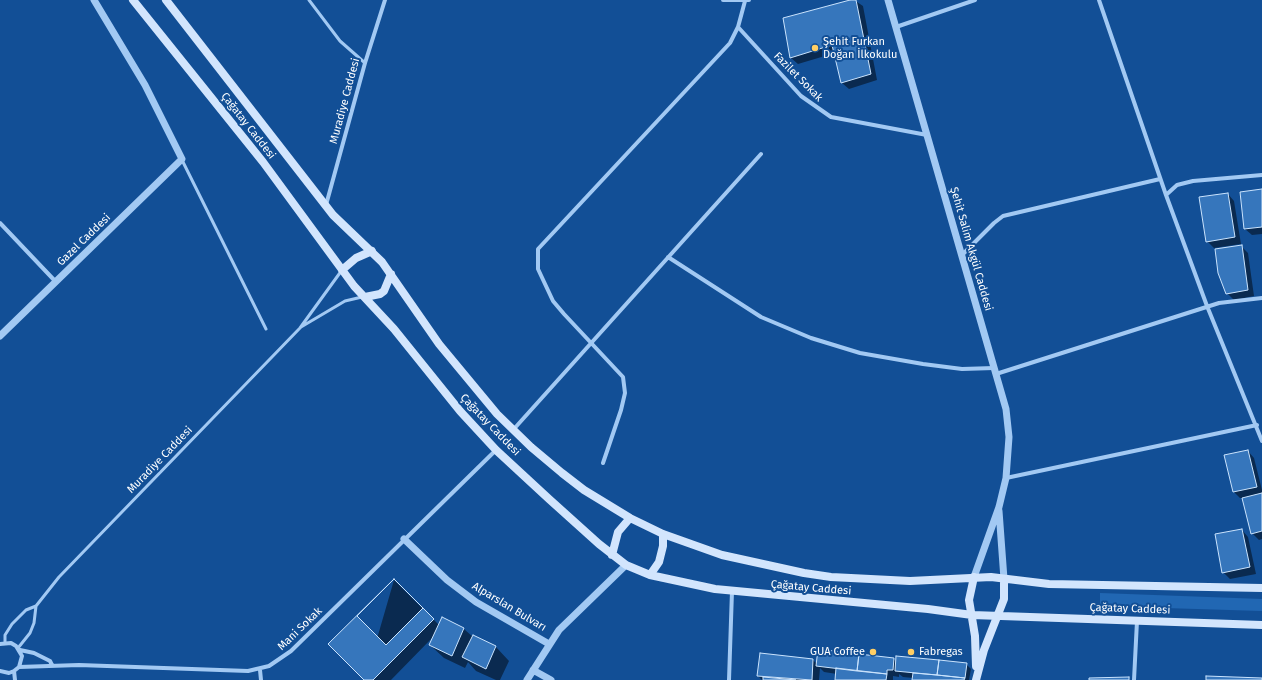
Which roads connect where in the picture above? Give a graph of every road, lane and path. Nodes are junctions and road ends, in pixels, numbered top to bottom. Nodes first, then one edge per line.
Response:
1 (94, 0) edge
2 (133, 0) edge
3 (166, 0) edge
4 (309, 0) edge
5 (384, 0) edge
6 (723, 0) edge
7 (888, 0) edge
8 (975, 0) edge
9 (1099, 0) edge
10 (747, 1) edge
11 (738, 27) junction
12 (896, 27) junction
13 (364, 63) junction
14 (927, 135) junction
15 (761, 154) dead end
16 (182, 158) junction
17 (1262, 175) edge
18 (1160, 179) junction
19 (1166, 196) junction
20 (326, 207) junction
21 (0, 223) edge
22 (372, 251) junction
23 (962, 255) junction
24 (668, 257) junction
25 (342, 270) junction
26 (391, 274) junction
27 (56, 282) junction
28 (365, 297) junction
29 (1262, 298) edge
30 (1207, 306) junction
31 (300, 328) junction
32 (266, 329) dead end
33 (0, 336) edge
34 (591, 342) junction
35 (995, 371) junction
36 (1257, 425) junction
37 (512, 430) junction
38 (1262, 441) edge
39 (496, 450) junction
40 (603, 463) dead end
41 (1006, 478) junction
42 (999, 507) junction
43 (630, 518) junction
44 (663, 534) junction
45 (404, 539) junction
46 (612, 555) junction
47 (626, 565) junction
48 (650, 575) junction
49 (974, 577) junction
50 (1004, 579) junction
51 (1262, 588) edge
52 (732, 591) junction
53 (36, 606) junction
54 (972, 615) junction
55 (997, 616) junction
56 (1137, 621) junction
57 (1262, 625) edge
58 (5, 643) junction
59 (0, 644) edge
60 (549, 644) junction
61 (19, 649) junction
62 (52, 665) junction
63 (19, 667) junction
64 (260, 670) junction
65 (533, 670) junction
66 (0, 671) edge
67 (14, 671) junction
68 (977, 678) edge
69 (15, 680) edge
70 (261, 680) edge
71 (526, 680) edge
72 (551, 680) edge
73 (729, 680) edge
74 (1134, 680) edge

1 - 16 street
2 - 25 main road, Çağatay Caddesi
3 - 20 main road, Çağatay Caddesi
4 - 13 lane
5 - 13 street, Muradiye Caddesi
6 - 10 street
7 - 12 street, Şehit Salim Akgül Caddesi
8 - 12 street
9 - 18 street
10 - 11 street
11 - 14 street, Fazilet Sokak
11 - 34 street
12 - 14 street, Şehit Salim Akgül Caddesi
13 - 20 street, Muradiye Caddesi
14 - 23 street, Şehit Salim Akgül Caddesi
15 - 24 street
16 - 27 street, Gazel Caddesi
16 - 32 lane
17 - 19 street
18 - 19 street
18 - 23 street
19 - 30 street
20 - 22 main road, Çağatay Caddesi
21 - 27 street
22 - 25 main road
22 - 26 main road, Çağatay Caddesi
23 - 35 street, Şehit Salim Akgül Caddesi
24 - 34 street
24 - 35 street
25 - 28 main road, Çağatay Caddesi
25 - 31 lane, Muradiye Caddesi
26 - 28 main road
26 - 37 main road, Çağatay Caddesi
27 - 33 street, Gazel Caddesi
28 - 31 lane, Muradiye Caddesi
28 - 39 main road, Çağatay Caddesi
29 - 30 street
30 - 35 street
30 - 36 street
31 - 53 lane, Muradiye Caddesi
34 - 37 street
34 - 40 street
35 - 41 street, Şehit Salim Akgül Caddesi
36 - 38 street
36 - 41 street
37 - 43 main road, Çağatay Caddesi
39 - 45 street, Mani Sokak
39 - 46 main road, Çağatay Caddesi
41 - 42 street, Şehit Salim Akgül Caddesi
42 - 49 street, Şehit Salim Akgül Caddesi
42 - 50 street, Şehit Salim Akgül Caddesi
43 - 44 main road, Çağatay Caddesi
43 - 46 main road
44 - 48 main road
44 - 49 main road, Çağatay Caddesi
45 - 60 street, Alparslan Bulvarı
45 - 64 street, Mani Sokak
46 - 47 main road, Çağatay Caddesi
47 - 48 main road, Çağatay Caddesi
47 - 60 street
48 - 52 main road, Çağatay Caddesi
49 - 50 main road, Çağatay Caddesi
49 - 54 main road
50 - 51 main road, Çağatay Caddesi
50 - 55 main road
52 - 54 main road, Çağatay Caddesi
52 - 73 street
53 - 58 lane, Muradiye Caddesi
53 - 61 lane, Muradiye Caddesi
54 - 55 main road, Çağatay Caddesi
54 - 68 main road
55 - 56 main road, Çağatay Caddesi
55 - 68 main road
56 - 57 main road, Çağatay Caddesi
56 - 74 street
58 - 59 street
58 - 61 street
60 - 65 street
61 - 62 street
61 - 63 street
62 - 63 street, Mani Sokak
62 - 64 street, Mani Sokak
63 - 67 street
64 - 70 street
65 - 71 street
65 - 72 street
66 - 67 street
67 - 69 street

